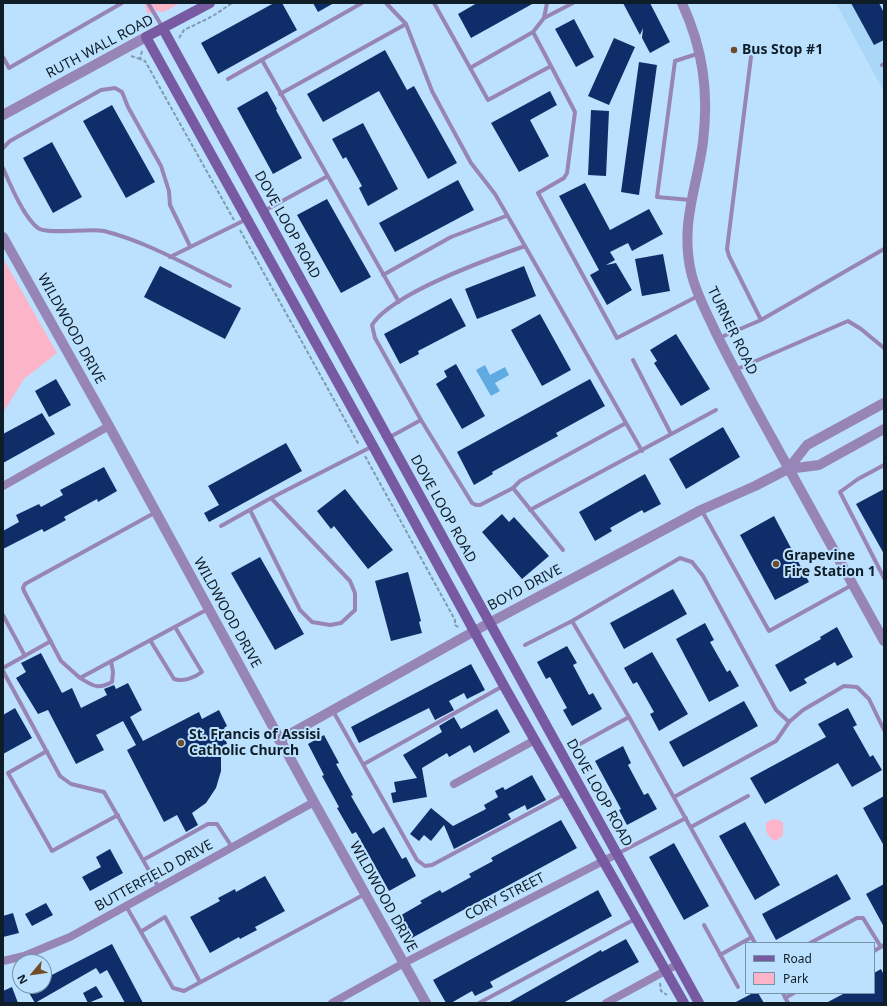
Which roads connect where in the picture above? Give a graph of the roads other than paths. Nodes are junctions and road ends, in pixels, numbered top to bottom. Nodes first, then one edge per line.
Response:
1 (122, 3) edge
2 (148, 3) edge
3 (210, 3) edge
4 (362, 3) edge
5 (386, 3) edge
6 (434, 3) edge
7 (547, 3) edge
8 (572, 3) edge
9 (682, 3) edge
10 (544, 18) junction
11 (406, 24) junction
12 (163, 29) junction
13 (533, 32) junction
14 (146, 37) junction
15 (700, 53) junction
16 (751, 56) dead end
17 (3, 57) edge
18 (262, 60) junction
19 (551, 66) junction
20 (470, 68) junction
21 (228, 79) dead end
22 (280, 94) junction
23 (3, 115) edge
24 (3, 148) edge
25 (3, 168) edge
26 (326, 177) junction
27 (691, 200) junction
28 (264, 211) junction
29 (506, 216) junction
30 (248, 219) junction
31 (3, 237) edge
32 (190, 246) junction
33 (525, 246) junction
34 (884, 249) edge
35 (170, 257) junction
36 (383, 275) junction
37 (230, 286) dead end
38 (698, 296) junction
39 (399, 302) junction
40 (761, 320) junction
41 (719, 338) junction
42 (884, 348) edge
43 (633, 360) dead end
44 (734, 370) junction
45 (884, 402) edge
46 (716, 410) dead end
47 (421, 420) junction
48 (626, 423) junction
49 (109, 426) junction
50 (884, 429) edge
51 (672, 434) junction
52 (387, 438) junction
53 (373, 446) junction
54 (642, 450) junction
55 (884, 465) edge
56 (788, 469) junction
57 (3, 486) edge
58 (513, 488) junction
59 (271, 498) junction
60 (250, 510) junction
61 (530, 510) junction
62 (701, 510) junction
63 (156, 512) junction
64 (221, 526) dead end
65 (563, 550) dead end
66 (884, 578) edge
67 (853, 585) junction
68 (208, 609) junction
69 (3, 615) edge
70 (572, 620) junction
71 (489, 623) junction
72 (175, 627) junction
73 (475, 631) junction
74 (150, 640) junction
75 (51, 641) junction
76 (884, 641) edge
77 (525, 645) dead end
78 (25, 656) junction
79 (111, 661) junction
80 (3, 668) edge
81 (3, 671) edge
82 (80, 678) junction
83 (504, 686) junction
84 (333, 710) junction
85 (630, 716) junction
86 (788, 722) junction
87 (884, 730) edge
88 (279, 740) junction
89 (535, 740) junction
90 (580, 744) dead end
91 (47, 751) junction
92 (364, 764) junction
93 (454, 784) dead end
94 (565, 794) junction
95 (748, 796) dead end
96 (674, 797) junction
97 (314, 802) junction
98 (118, 815) junction
99 (686, 818) junction
100 (691, 827) junction
101 (232, 847) junction
102 (617, 854) junction
103 (143, 860) junction
104 (603, 862) junction
105 (159, 888) junction
106 (365, 894) junction
107 (126, 906) junction
108 (635, 918) junction
109 (704, 925) dead end
110 (142, 931) junction
111 (752, 937) junction
112 (754, 942) edge
113 (812, 942) edge
114 (882, 946) edge
115 (720, 955) junction
116 (3, 961) edge
117 (404, 963) junction
118 (678, 964) junction
119 (666, 971) junction
120 (200, 982) junction
121 (738, 986) dead end
122 (783, 994) edge
123 (792, 994) edge
124 (785, 998) junction
125 (332, 1003) edge
126 (426, 1003) edge
127 (479, 1003) edge
128 (606, 1003) edge
129 (684, 1003) edge
130 (699, 1003) edge
131 (788, 1003) edge

1 - 17 lane
2 - 12 lane
3 - 12 main road, RUTH WALL ROAD
4 - 18 lane
5 - 11 lane
6 - 20 lane
7 - 10 lane
8 - 10 lane
9 - 15 street, TURNER ROAD
10 - 13 lane
11 - 22 lane
11 - 29 lane
12 - 14 main road, RUTH WALL ROAD
12 - 28 main road, DOVE LOOP ROAD
13 - 19 lane
13 - 20 lane
14 - 23 street, RUTH WALL ROAD
14 - 30 main road
15 - 27 street, TURNER ROAD
15 - 27 lane
16 - 40 lane
18 - 21 lane
18 - 22 lane
19 - 20 lane
19 - 38 lane
22 - 26 lane
24 - 32 lane
25 - 35 lane
26 - 28 lane
26 - 36 lane
27 - 38 street, TURNER ROAD
28 - 30 main road
28 - 52 main road, DOVE LOOP ROAD
29 - 33 lane
29 - 36 lane
30 - 32 lane
30 - 53 main road
31 - 49 street, WILDWOOD DRIVE
32 - 35 lane
33 - 39 lane
33 - 48 lane
34 - 40 lane
35 - 37 lane
36 - 39 lane
38 - 41 street, TURNER ROAD
39 - 47 lane
40 - 41 lane
41 - 44 street, TURNER ROAD
42 - 44 lane
43 - 51 lane
44 - 56 street, TURNER ROAD
45 - 56 street, BOYD DRIVE
46 - 51 lane
47 - 52 lane
47 - 58 lane
48 - 54 lane
48 - 58 lane
49 - 57 street
49 - 63 street, WILDWOOD DRIVE
50 - 56 street, BOYD DRIVE
51 - 54 lane
52 - 53 main road
52 - 71 main road, DOVE LOOP ROAD
53 - 59 lane
53 - 73 main road
54 - 61 lane
55 - 66 lane
56 - 62 street, BOYD DRIVE
56 - 67 street, TURNER ROAD
58 - 61 lane
59 - 60 lane
59 - 60 lane
60 - 64 lane
61 - 65 lane
62 - 67 lane
62 - 71 street, BOYD DRIVE
63 - 68 street, WILDWOOD DRIVE
63 - 75 lane
67 - 76 street, TURNER ROAD
68 - 72 lane
68 - 88 street, WILDWOOD DRIVE
69 - 78 lane
70 - 77 lane
70 - 85 lane
70 - 86 lane
71 - 73 street, BOYD DRIVE
71 - 102 main road, DOVE LOOP ROAD
72 - 74 lane
72 - 74 lane
73 - 83 main road
73 - 84 street, BOYD DRIVE
74 - 79 lane
75 - 78 lane
75 - 82 lane
78 - 80 lane
79 - 82 lane
79 - 82 lane
81 - 91 lane
83 - 89 main road
83 - 92 lane
84 - 88 street, BOYD DRIVE
84 - 92 lane
85 - 90 lane
85 - 96 lane
86 - 87 lane
86 - 96 lane
88 - 97 street, WILDWOOD DRIVE
89 - 93 street
89 - 94 main road
91 - 98 lane
91 - 98 lane
92 - 94 lane
94 - 104 main road
95 - 100 lane
96 - 99 lane
97 - 101 street, BUTTERFIELD DRIVE
97 - 106 street, WILDWOOD DRIVE
98 - 103 lane
99 - 100 lane
99 - 102 lane
100 - 111 lane
101 - 103 lane
101 - 105 street, BUTTERFIELD DRIVE
102 - 104 street, CORY STREET
102 - 118 main road, DOVE LOOP ROAD
103 - 105 lane
104 - 108 main road
104 - 117 street, CORY STREET
105 - 107 street, BUTTERFIELD DRIVE
106 - 117 street, WILDWOOD DRIVE
106 - 120 lane
107 - 110 lane
107 - 116 street, BUTTERFIELD DRIVE
108 - 119 main road
108 - 127 lane
109 - 115 lane
110 - 120 lane
110 - 120 lane
111 - 112 lane
111 - 115 lane
113 - 114 lane
115 - 121 lane
117 - 125 street, CORY STREET
117 - 126 street, WILDWOOD DRIVE
118 - 119 street
118 - 130 main road, DOVE LOOP ROAD
119 - 128 street
119 - 129 main road
122 - 124 lane
123 - 124 lane
124 - 131 lane

